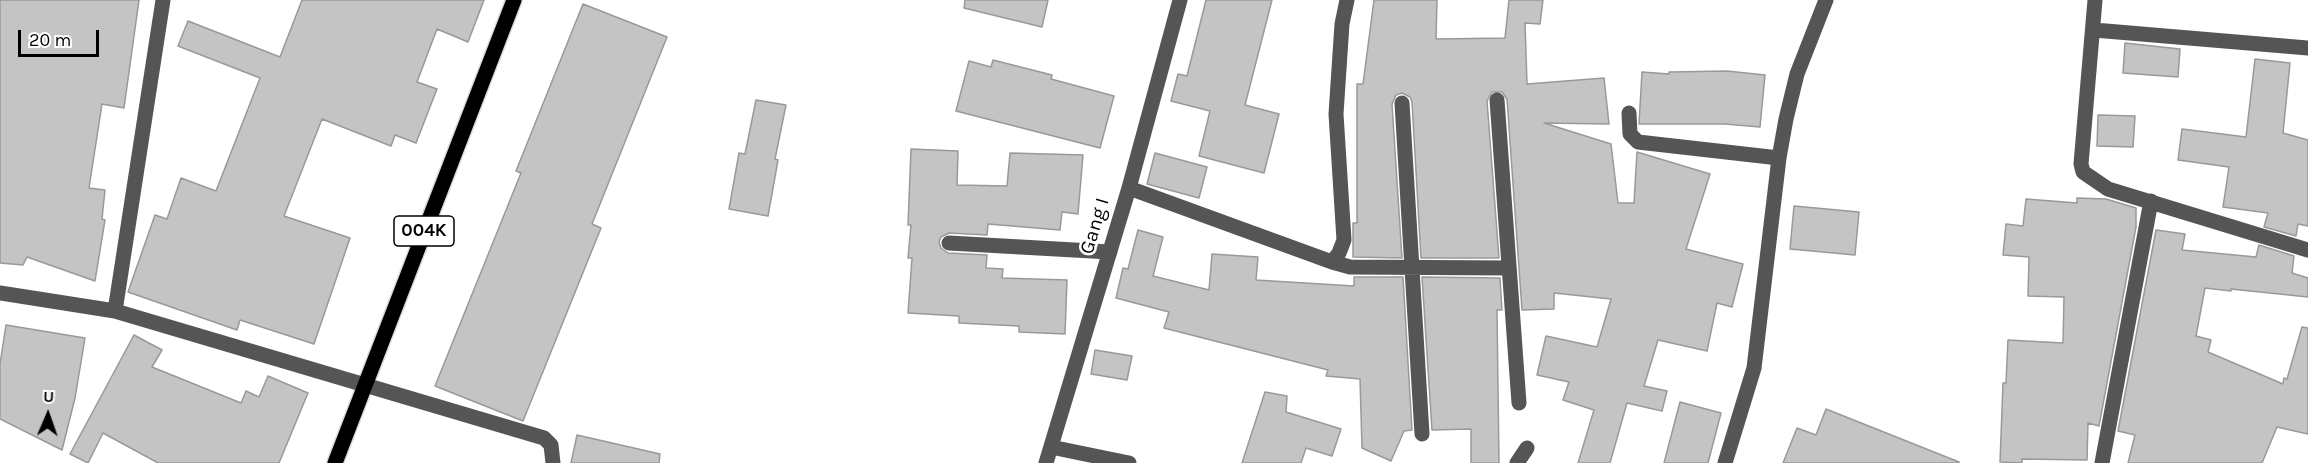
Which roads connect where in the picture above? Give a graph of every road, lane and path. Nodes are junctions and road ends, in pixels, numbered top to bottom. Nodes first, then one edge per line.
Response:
1 (163, 0) edge
2 (514, 0) edge
3 (1180, 0) edge
4 (1347, 0) edge
5 (1826, 0) edge
6 (2095, 0) edge
7 (2094, 30) junction
8 (2308, 48) edge
9 (1497, 100) dead end
10 (1402, 103) dead end
11 (1629, 113) dead end
12 (1779, 158) junction
13 (1129, 188) junction
14 (2151, 201) junction
15 (949, 243) dead end
16 (2308, 250) edge
17 (1110, 252) junction
18 (1332, 262) junction
19 (1410, 267) junction
20 (1509, 268) junction
21 (0, 293) edge
22 (115, 311) junction
23 (366, 386) junction
24 (1519, 403) dead end
25 (1422, 434) dead end
26 (1051, 447) junction
27 (1527, 448) dead end
28 (335, 463) edge
29 (553, 463) edge
30 (1046, 463) edge
31 (1129, 463) edge
32 (1517, 463) edge
33 (1725, 463) edge
34 (2102, 463) edge

1 - 22 street
2 - 23 main road, 004K
3 - 13 street, Gang I
4 - 18 street
5 - 12 street
6 - 7 street
7 - 8 street
7 - 14 street
9 - 20 street
10 - 19 street
11 - 12 street
12 - 33 street
13 - 17 street, Gang I
13 - 18 street
14 - 16 street
14 - 34 street
15 - 17 street
17 - 26 street, Gang I
18 - 19 street
19 - 20 street
19 - 25 street
20 - 24 street
21 - 22 street
22 - 23 street
23 - 28 main road, 004K
23 - 29 street
26 - 30 street, Gang I
26 - 31 street
27 - 32 street

